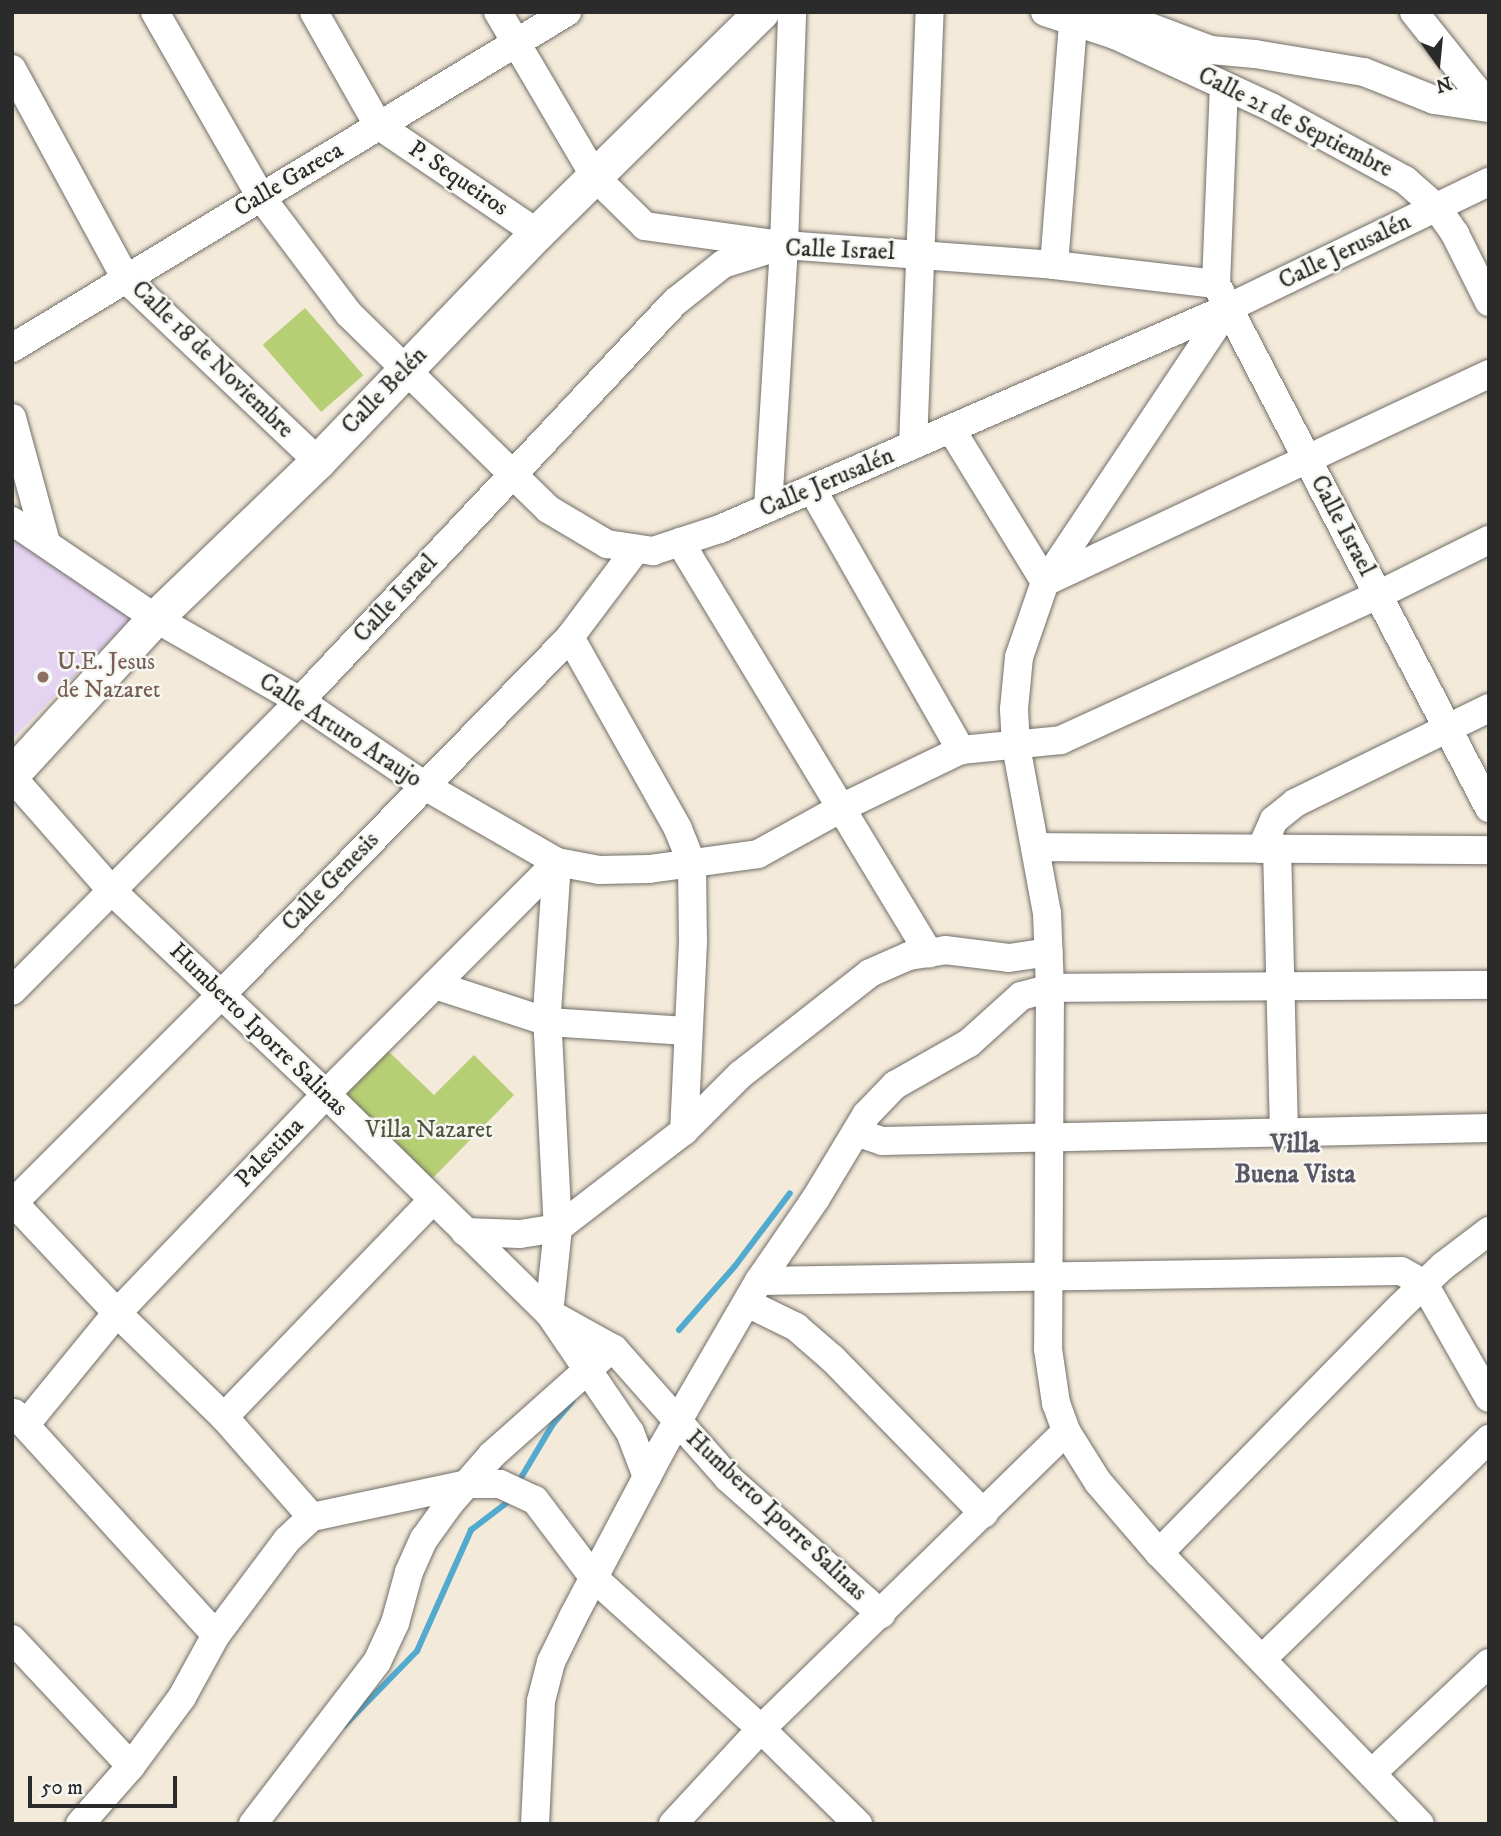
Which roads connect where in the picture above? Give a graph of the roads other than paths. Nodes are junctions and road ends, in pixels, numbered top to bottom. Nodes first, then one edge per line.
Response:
1 (155, 12) edge
2 (314, 12) edge
3 (498, 12) edge
4 (567, 12) edge
5 (761, 12) edge
6 (792, 12) edge
7 (930, 12) edge
8 (1045, 12) edge
9 (1110, 12) edge
10 (1414, 13) edge
11 (1073, 23) junction
12 (515, 43) junction
13 (12, 69) edge
14 (1224, 86) junction
15 (1489, 107) edge
16 (378, 125) junction
17 (595, 177) junction
18 (1489, 182) edge
19 (261, 197) junction
20 (1437, 208) junction
21 (537, 233) junction
22 (784, 245) junction
23 (920, 254) junction
24 (1054, 265) junction
25 (126, 279) junction
26 (1222, 296) junction
27 (1489, 302) edge
28 (12, 348) edge
29 (406, 369) junction
30 (1489, 374) edge
31 (12, 418) edge
32 (951, 429) junction
33 (913, 445) junction
34 (1307, 459) junction
35 (318, 461) junction
36 (513, 475) junction
37 (812, 489) junction
38 (768, 508) junction
39 (12, 521) edge
40 (1489, 540) edge
41 (46, 542) junction
42 (680, 542) junction
43 (636, 548) junction
44 (1045, 582) junction
45 (1378, 595) junction
46 (155, 618) junction
47 (570, 637) junction
48 (300, 701) junction
49 (1489, 708) edge
50 (1448, 730) junction
51 (1016, 746) junction
52 (961, 750) junction
53 (12, 775) edge
54 (425, 786) junction
55 (843, 807) junction
56 (1489, 808) edge
57 (1035, 847) junction
58 (1269, 848) junction
59 (1489, 850) edge
60 (557, 862) junction
61 (692, 864) junction
62 (112, 891) junction
63 (1049, 951) junction
64 (929, 953) junction
65 (435, 985) junction
66 (1489, 985) edge
67 (1050, 988) junction
68 (1280, 989) junction
69 (12, 991) edge
70 (222, 994) junction
71 (548, 1022) junction
72 (687, 1031) junction
73 (327, 1094) junction
74 (1489, 1128) edge
75 (1284, 1130) junction
76 (684, 1131) junction
77 (856, 1132) junction
78 (1049, 1136) junction
79 (433, 1200) junction
80 (13, 1202) edge
81 (558, 1228) junction
82 (466, 1231) junction
83 (1489, 1231) edge
84 (1049, 1277) junction
85 (1424, 1284) junction
86 (753, 1292) junction
87 (117, 1312) junction
88 (549, 1312) junction
89 (614, 1349) junction
90 (588, 1368) junction
91 (1489, 1398) edge
92 (224, 1417) junction
93 (19, 1418) edge
94 (678, 1424) junction
95 (1066, 1431) junction
96 (1489, 1439) edge
97 (647, 1477) junction
98 (467, 1484) junction
99 (984, 1514) junction
100 (312, 1517) junction
101 (1159, 1553) junction
102 (594, 1578) junction
103 (881, 1614) junction
104 (216, 1635) junction
105 (12, 1639) edge
106 (1263, 1658) junction
107 (1489, 1663) edge
108 (761, 1729) junction
109 (131, 1766) junction
110 (1373, 1772) junction
111 (80, 1824) edge
112 (253, 1824) edge
113 (535, 1824) edge
114 (673, 1824) edge
115 (858, 1824) edge
116 (1420, 1824) edge

1 - 19 street, Calle Jerusalén
2 - 16 street
3 - 12 street
4 - 12 street, Calle Gareca
5 - 17 main road, Calle Belén
6 - 22 street
7 - 23 street
8 - 11 street, Calle 21 de Septiembre
9 - 15 street
10 - 15 street
11 - 14 street, Calle 21 de Septiembre
11 - 24 street
12 - 16 street, Calle Gareca
12 - 17 street
13 - 25 street, Calle 18 de Noviembre
14 - 20 street, Calle 21 de Septiembre
14 - 26 street
16 - 19 street, Calle Gareca
16 - 21 street, P. Sequeiros
17 - 21 main road, Calle Belén
17 - 22 street
18 - 20 street, Calle Jerusalén
19 - 25 street, Calle Gareca
19 - 29 street, Calle Jerusalén
20 - 26 street, Calle Jerusalén
20 - 27 street, Calle 21 de Septiembre
21 - 29 main road, Calle Belén
22 - 23 street, Calle Israel
22 - 36 street, Calle Israel
22 - 38 street
23 - 24 street, Calle Israel
23 - 33 street
24 - 26 street, Calle Israel
25 - 28 street, Calle Gareca
25 - 35 street, Calle 18 de Noviembre
26 - 32 street, Calle Jerusalén
26 - 34 street, Calle Israel
26 - 44 street
29 - 35 main road, Calle Belén
29 - 36 street, Calle Jerusalén
30 - 34 street
31 - 41 street
32 - 33 street, Calle Jerusalén
32 - 44 street
33 - 37 street, Calle Jerusalén
34 - 44 street
34 - 45 street, Calle Israel
35 - 46 main road, Calle Belén
36 - 43 street, Calle Jerusalén
36 - 48 street, Calle Israel
37 - 38 street, Calle Jerusalén
37 - 52 street
38 - 42 street, Calle Jerusalén
39 - 41 street, Calle Arturo Araujo
40 - 45 street
41 - 46 street, Calle Arturo Araujo
42 - 43 street, Calle Jerusalén
42 - 55 street
43 - 47 street, Calle Genesis
44 - 51 street
45 - 50 street, Calle Israel
45 - 51 street
46 - 48 street, Calle Arturo Araujo
46 - 53 main road, Calle Belén
47 - 54 street, Calle Genesis
47 - 61 street
48 - 54 street, Calle Arturo Araujo
48 - 62 street, Calle Israel
49 - 50 street
50 - 56 street, Calle Israel
50 - 58 street
51 - 52 street
51 - 57 street
52 - 55 street, Calle Arturo Araujo
53 - 62 street, Humberto Iporre Salinas
54 - 60 street, Calle Arturo Araujo
54 - 70 street, Calle Genesis
55 - 61 street, Calle Arturo Araujo
55 - 64 street
57 - 58 street
57 - 63 street
58 - 59 street
58 - 68 street
60 - 61 street, Calle Arturo Araujo
60 - 65 street, Palestina
60 - 71 street
61 - 72 street
62 - 69 street, Calle Israel
62 - 70 street, Humberto Iporre Salinas
63 - 64 street
63 - 67 street
64 - 76 street
65 - 71 street
65 - 73 street, Palestina
66 - 68 street
67 - 68 street
67 - 77 street
67 - 78 street
68 - 75 street
70 - 73 street, Humberto Iporre Salinas
70 - 80 street, Calle Genesis
71 - 72 street
71 - 81 street
72 - 76 street
73 - 79 street, Humberto Iporre Salinas
73 - 87 street, Palestina
74 - 75 street
75 - 78 street
76 - 81 street
77 - 78 street
77 - 86 street
78 - 84 street
79 - 82 street, Humberto Iporre Salinas
79 - 92 street
80 - 87 street
81 - 82 street
81 - 88 street
82 - 88 street, Humberto Iporre Salinas
83 - 85 street
84 - 85 street
84 - 86 street
84 - 95 street
85 - 91 street
85 - 101 street
86 - 94 street
86 - 99 street
87 - 92 street
87 - 93 street, Palestina
88 - 89 street, Humberto Iporre Salinas
88 - 90 street
89 - 90 street
89 - 94 street, Humberto Iporre Salinas
90 - 97 street
90 - 98 street
92 - 100 street
93 - 104 street
94 - 97 street
94 - 103 street, Humberto Iporre Salinas
95 - 99 street
95 - 101 street
96 - 106 street
97 - 102 street
98 - 100 street
98 - 102 street
98 - 112 street
99 - 103 street
100 - 104 street
101 - 106 street
102 - 108 street
102 - 113 street
103 - 108 street
104 - 109 street
105 - 109 street
106 - 110 street
107 - 110 street
108 - 114 street
108 - 115 street
109 - 111 street
110 - 116 street

